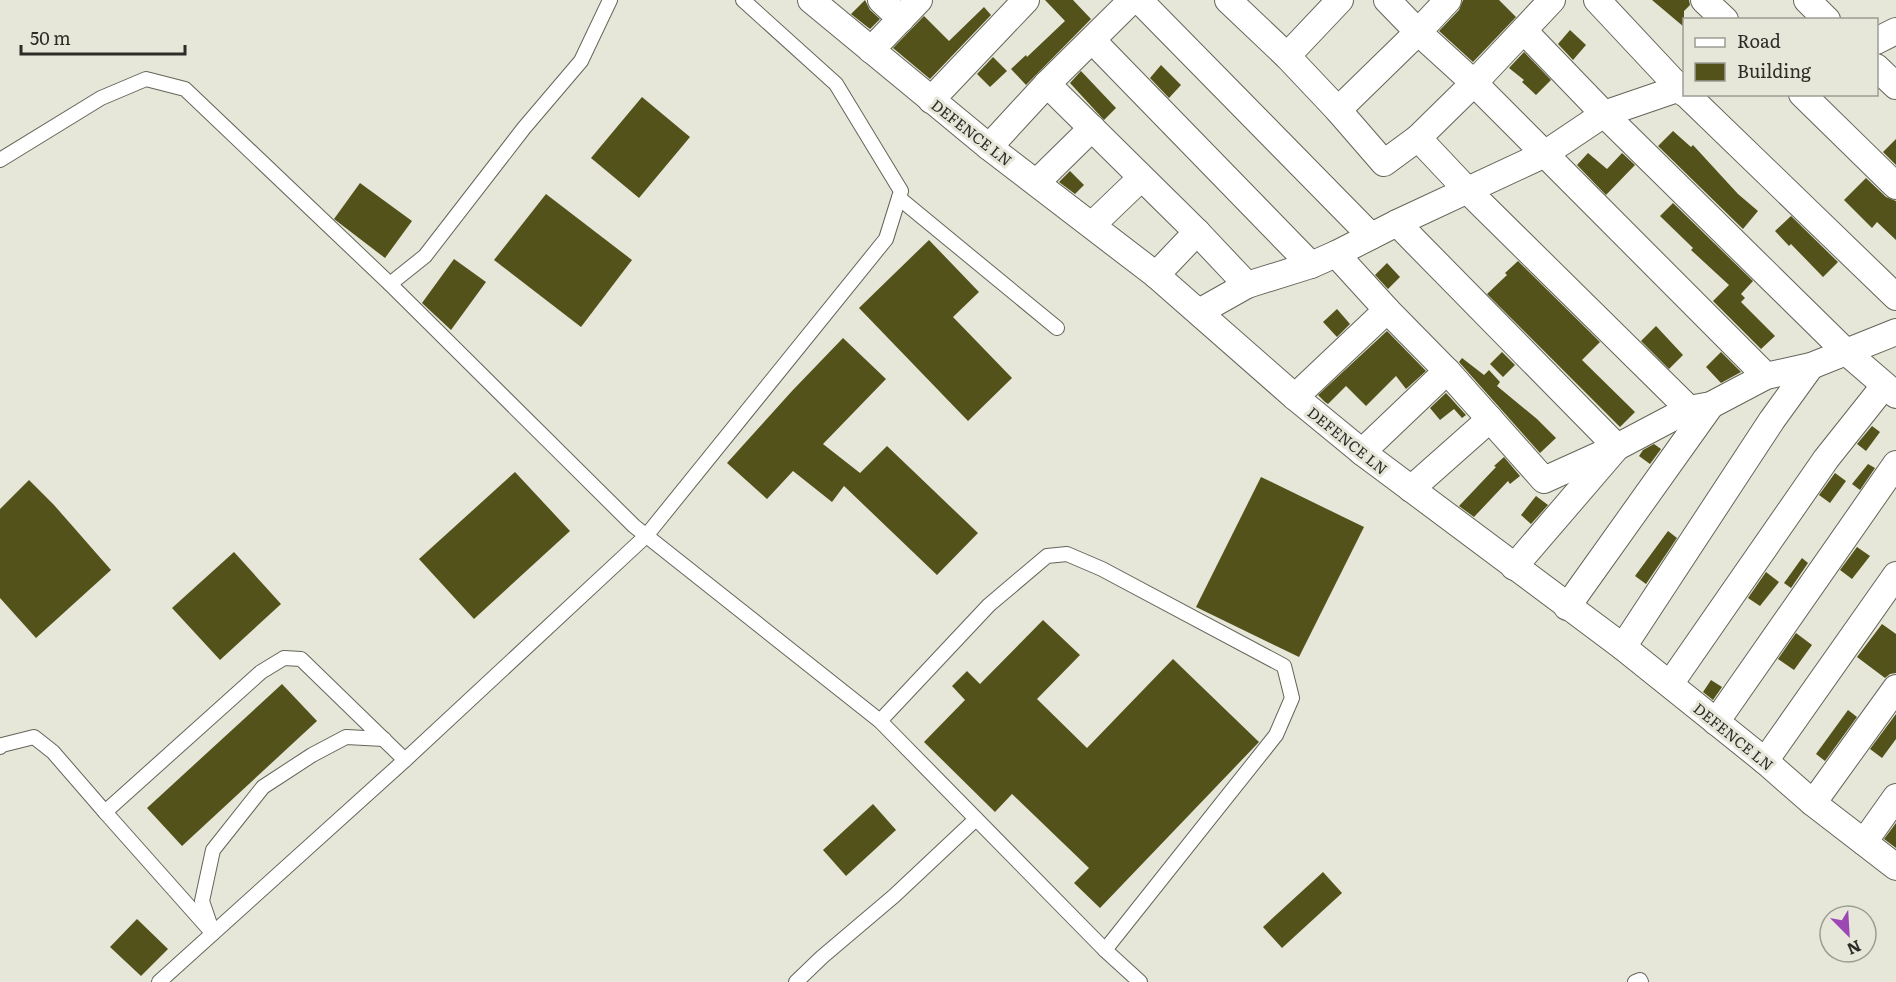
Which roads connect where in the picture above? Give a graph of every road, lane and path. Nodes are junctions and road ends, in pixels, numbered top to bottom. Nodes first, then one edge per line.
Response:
1 (610, 0) edge
2 (743, 0) edge
3 (811, 0) edge
4 (881, 0) edge
5 (919, 0) edge
6 (1026, 0) edge
7 (1132, 0) edge
8 (1139, 0) edge
9 (1340, 0) edge
10 (1387, 0) edge
11 (1448, 0) edge
12 (1552, 0) edge
13 (1597, 0) edge
14 (1704, 0) edge
15 (1807, 0) edge
16 (1234, 2) edge
17 (1723, 18) edge
18 (1825, 18) edge
19 (901, 19) junction
20 (1524, 31) junction
21 (1896, 31) edge
22 (1418, 32) junction
23 (1092, 40) junction
24 (1878, 40) edge
25 (871, 50) junction
26 (1287, 56) junction
27 (1878, 70) edge
28 (1474, 83) junction
29 (1047, 84) junction
30 (1896, 86) edge
31 (1683, 89) edge
32 (1683, 90) edge
33 (1690, 96) edge
34 (1804, 96) edge
35 (931, 100) junction
36 (1338, 110) junction
37 (1604, 114) junction
38 (1092, 128) junction
39 (1418, 138) junction
40 (989, 147) junction
41 (1544, 155) junction
42 (0, 160) edge
43 (1141, 178) junction
44 (1037, 182) junction
45 (1896, 186) edge
46 (1467, 190) junction
47 (898, 198) junction
48 (1396, 223) junction
49 (1092, 225) junction
50 (1197, 232) junction
51 (1371, 236) junction
52 (1336, 254) junction
53 (1311, 264) junction
54 (1156, 275) junction
55 (390, 284) junction
56 (1247, 285) junction
57 (1896, 297) edge
58 (1387, 310) junction
59 (1199, 312) junction
60 (1057, 328) dead end
61 (1896, 332) edge
62 (1845, 351) junction
63 (1811, 366) junction
64 (1447, 371) junction
65 (1766, 376) junction
66 (1890, 390) edge
67 (1295, 397) junction
68 (1700, 407) junction
69 (1490, 419) junction
70 (1617, 447) junction
71 (1362, 452) junction
72 (1896, 464) edge
73 (1411, 489) junction
74 (646, 536) junction
75 (1514, 567) junction
76 (1896, 575) edge
77 (1567, 607) junction
78 (1623, 646) junction
79 (1670, 684) junction
80 (1896, 688) edge
81 (880, 721) junction
82 (1716, 722) junction
83 (384, 739) junction
84 (0, 747) edge
85 (405, 760) junction
86 (1765, 761) junction
87 (1896, 796) edge
88 (1813, 803) junction
89 (105, 812) junction
90 (976, 819) junction
91 (1864, 843) junction
92 (1896, 867) edge
93 (213, 933) junction
94 (1105, 950) junction
95 (159, 982) edge
96 (796, 982) edge
97 (1140, 982) edge
98 (1635, 982) edge
99 (1641, 982) edge

1 - 55 lane
2 - 47 lane
3 - 25 street, DEFENCE LN
4 - 19 street
5 - 19 street
6 - 35 street
7 - 23 street
8 - 51 street
9 - 26 street
10 - 22 street
11 - 22 street
12 - 20 street
13 - 31 street
14 - 17 street
15 - 18 street
16 - 26 street
19 - 25 street
20 - 28 street
20 - 37 street
21 - 24 street
22 - 28 street
22 - 36 street
23 - 29 street
23 - 53 street
25 - 35 street, DEFENCE LN
26 - 36 street
27 - 30 street
28 - 39 street
28 - 41 street
29 - 38 street
29 - 40 street
32 - 37 street
33 - 57 street
34 - 45 street
35 - 40 street, DEFENCE LN
36 - 39 street
37 - 41 street
37 - 62 street
38 - 43 street
38 - 44 street
39 - 46 street
40 - 44 street, DEFENCE LN
41 - 46 street
41 - 65 street
42 - 55 lane
43 - 49 street
43 - 50 street
44 - 49 street, DEFENCE LN
46 - 48 street
46 - 68 street
47 - 60 lane
47 - 74 lane
48 - 51 street
48 - 70 street
49 - 54 street, DEFENCE LN
50 - 54 street
50 - 56 street
51 - 52 street
52 - 53 street
52 - 58 street
53 - 56 street
54 - 59 street, DEFENCE LN
55 - 74 lane
56 - 59 street
58 - 64 street
58 - 67 street
59 - 67 street, DEFENCE LN
61 - 62 street
62 - 63 street
62 - 66 street
63 - 65 street
63 - 78 street
64 - 69 street
64 - 71 street
65 - 68 street
66 - 79 street
67 - 71 street, DEFENCE LN
68 - 70 street
68 - 77 street
69 - 70 street
69 - 73 street
70 - 75 street
71 - 73 street, DEFENCE LN
72 - 82 street
73 - 75 street, DEFENCE LN
74 - 81 lane
74 - 85 lane
75 - 77 street, DEFENCE LN
76 - 86 street
77 - 78 street, DEFENCE LN
78 - 79 street, DEFENCE LN
79 - 82 street, DEFENCE LN
80 - 88 street
81 - 90 lane
81 - 94 lane
82 - 86 street, DEFENCE LN
83 - 85 lane
83 - 89 lane
83 - 93 lane
84 - 89 lane
85 - 93 lane
86 - 88 street, DEFENCE LN
87 - 91 street
88 - 91 street, DEFENCE LN
89 - 93 lane
90 - 94 lane
90 - 96 lane
91 - 92 street, DEFENCE LN
93 - 95 lane
94 - 97 lane
98 - 99 lane

